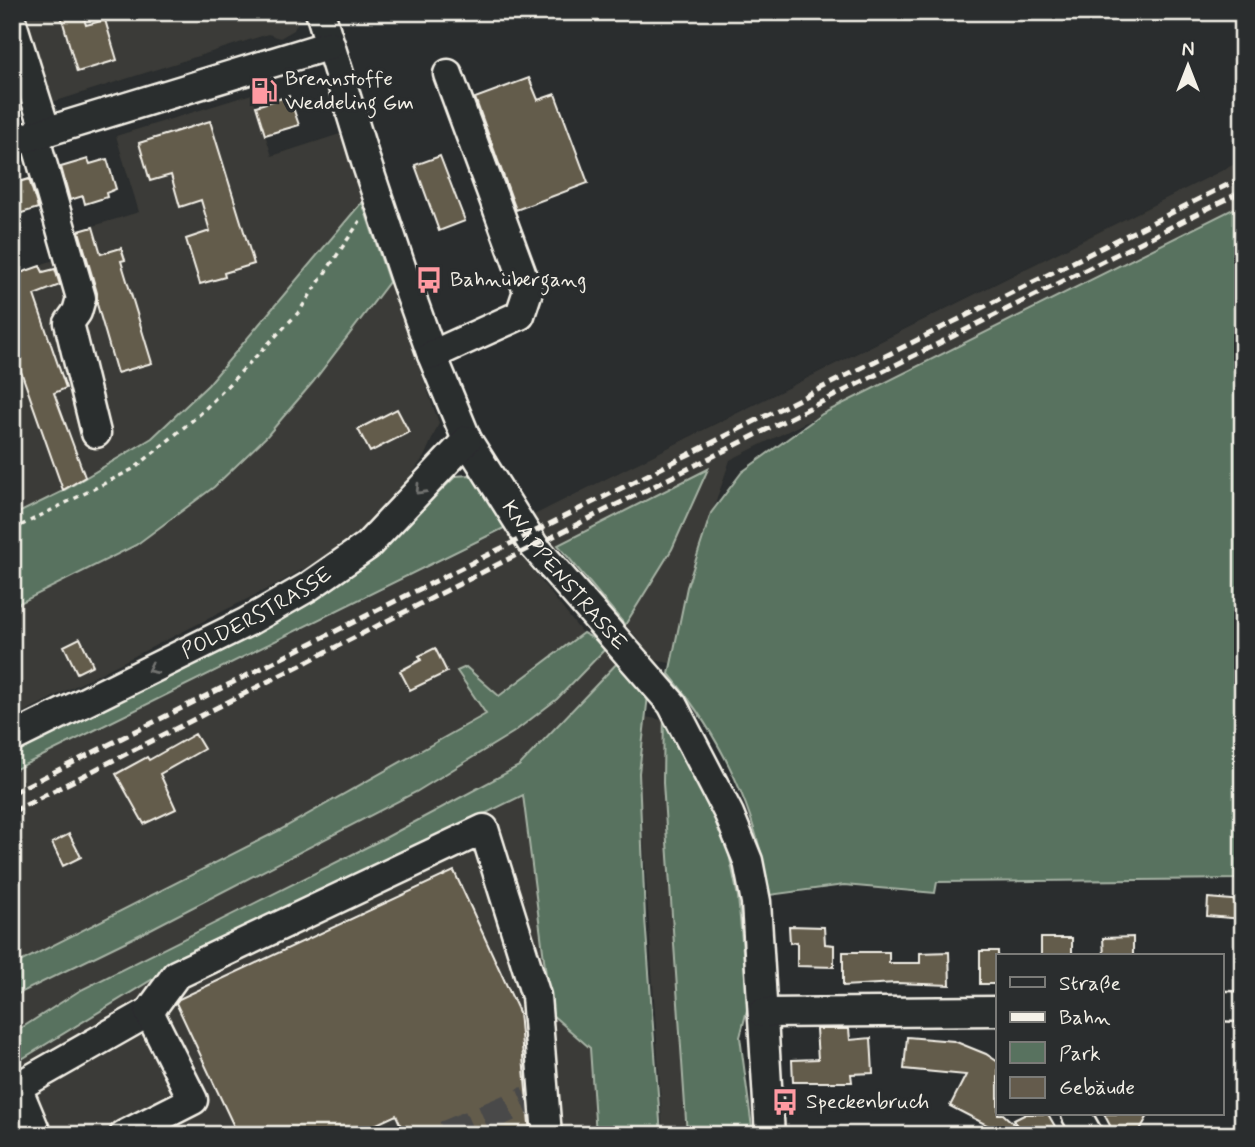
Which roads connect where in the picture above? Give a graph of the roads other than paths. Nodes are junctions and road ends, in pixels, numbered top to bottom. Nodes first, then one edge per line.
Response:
1 (320, 12) edge
2 (12, 23) edge
3 (330, 45) junction
4 (448, 74) dead end
5 (31, 136) edge
6 (432, 355) junction
7 (96, 433) dead end
8 (467, 440) junction
9 (12, 738) edge
10 (1224, 1006) edge
11 (1243, 1007) edge
12 (996, 1011) edge
13 (149, 1012) junction
14 (763, 1013) junction
15 (1077, 1116) edge
16 (37, 1135) edge
17 (124, 1135) edge
18 (547, 1135) edge
19 (770, 1135) edge
20 (1088, 1135) edge

1 - 3 street, KNAPPENSTRASSE
2 - 5 street
3 - 5 street
3 - 6 street, KNAPPENSTRASSE
4 - 6 street
5 - 7 street
6 - 8 street, KNAPPENSTRASSE
8 -> 9 street, POLDERSTRASSE
8 - 14 street, KNAPPENSTRASSE
10 - 11 street
12 - 14 street
13 - 16 street
13 - 17 street
13 - 18 street
14 - 19 street, KNAPPENSTRASSE
15 - 20 street

